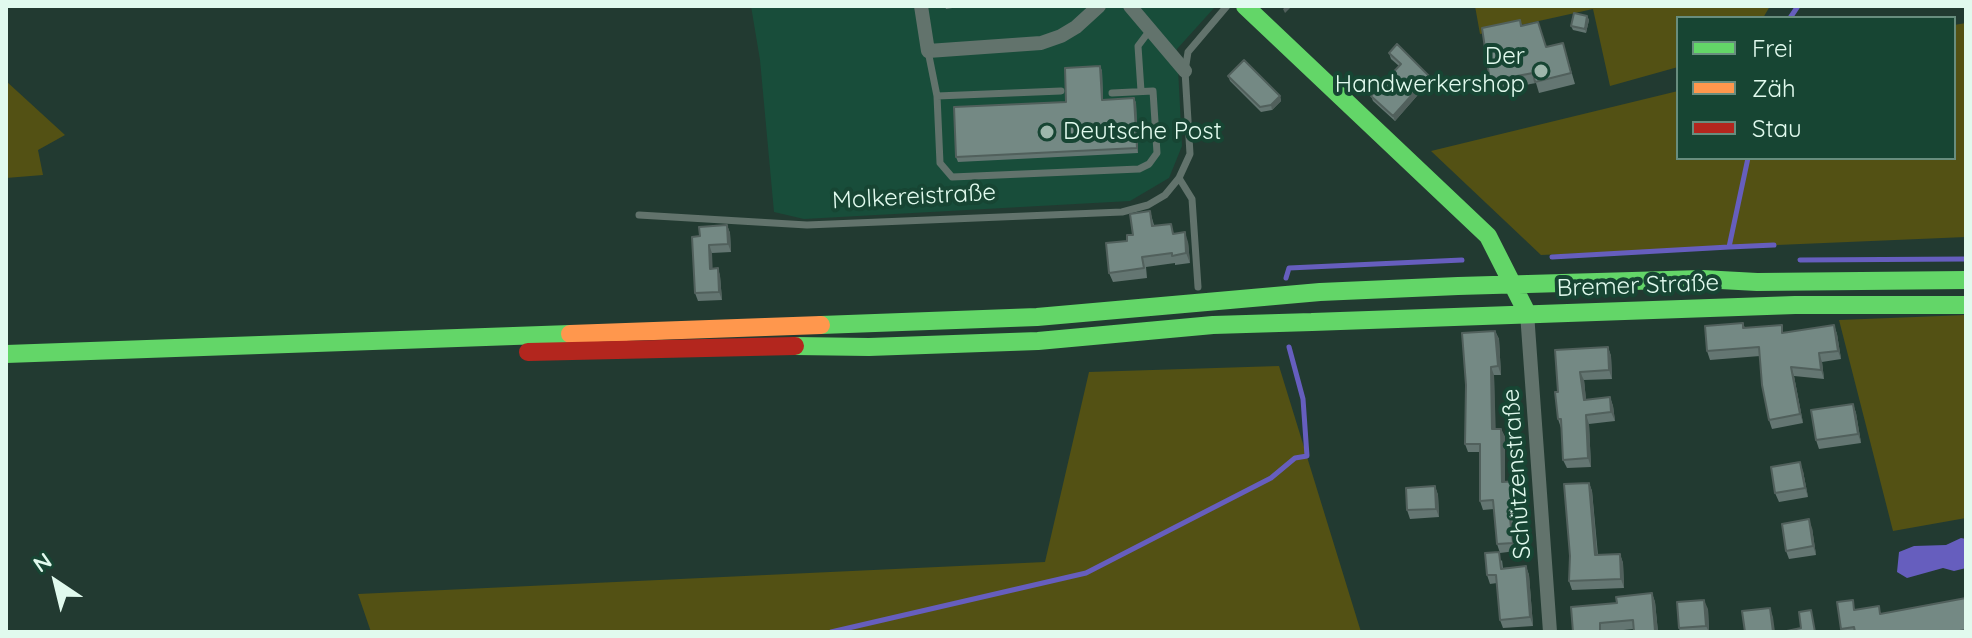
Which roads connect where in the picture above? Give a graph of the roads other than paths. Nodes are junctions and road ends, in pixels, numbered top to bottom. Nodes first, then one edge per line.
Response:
1 (921, 6) edge
2 (1099, 6) edge
3 (1130, 6) edge
4 (1227, 6) edge
5 (1245, 6) edge
6 (1150, 30) junction
7 (928, 51) junction
8 (1185, 71) junction
9 (1061, 91) dead end
10 (1141, 91) junction
11 (1112, 93) dead end
12 (937, 96) junction
13 (1179, 178) junction
14 (639, 215) dead end
15 (1966, 280) edge
16 (1513, 284) junction
17 (1198, 287) dead end
18 (1966, 305) edge
19 (1527, 313) junction
20 (6, 354) edge
21 (6, 370) edge
22 (1550, 632) edge

1 - 7 street
2 - 7 street
3 - 6 street
4 - 8 lane
5 - 16 main road
6 - 8 street
6 - 10 lane
7 - 12 lane
8 - 13 lane
9 - 12 lane
10 - 11 lane
10 - 12 lane
13 - 14 lane, Molkereistraße
13 - 17 lane
15 - 16 main road, Bremer Straße
16 - 19 main road
16 - 20 main road, Bremer Straße
18 - 19 main road, Bremer Straße
19 - 21 main road, Bremer Straße
19 - 22 street, Schützenstraße

